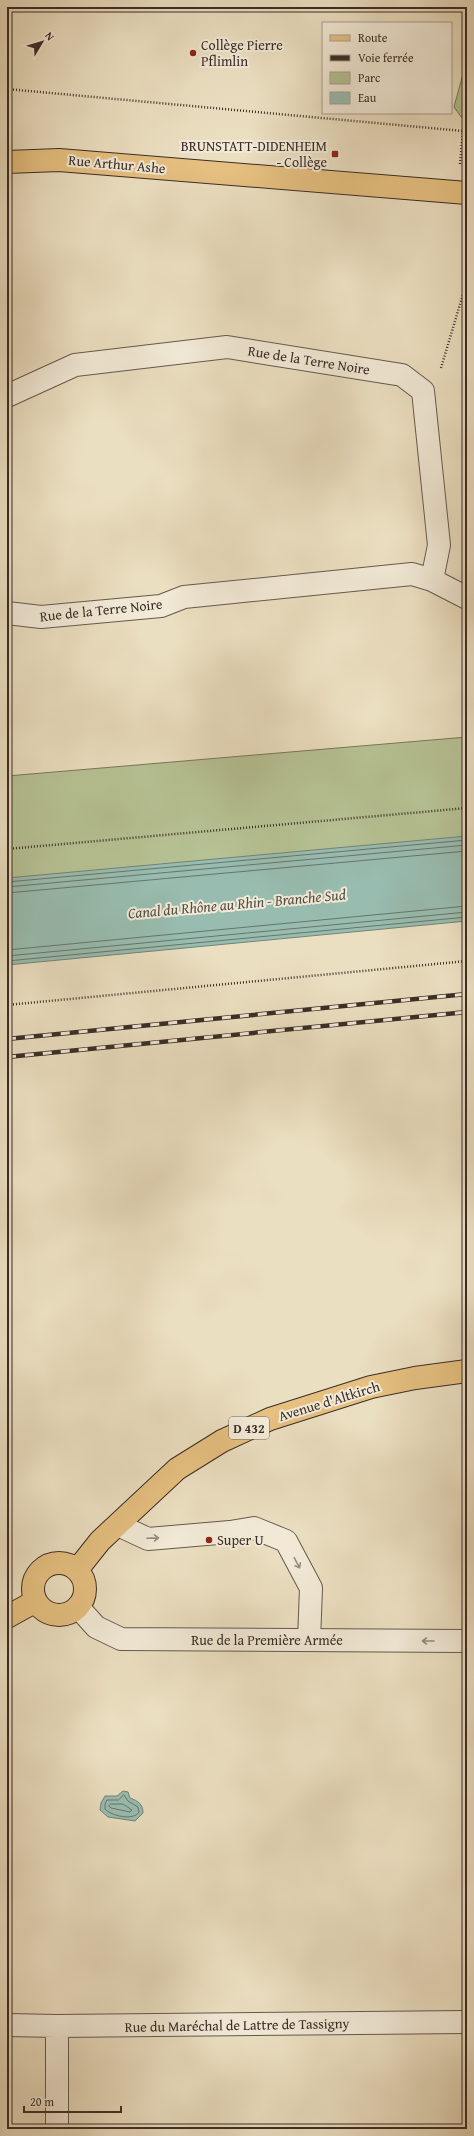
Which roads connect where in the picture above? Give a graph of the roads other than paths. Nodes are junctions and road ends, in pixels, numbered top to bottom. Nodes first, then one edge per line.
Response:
1 (7, 162) edge
2 (462, 192) edge
3 (7, 396) edge
4 (432, 580) junction
5 (467, 598) edge
6 (7, 613) edge
7 (467, 1371) edge
8 (118, 1524) junction
9 (77, 1570) junction
10 (36, 1601) junction
11 (78, 1607) junction
12 (7, 1617) edge
13 (309, 1640) junction
14 (467, 1641) edge
15 (467, 2022) edge
16 (7, 2025) edge
17 (57, 2026) junction
18 (57, 2129) edge

1 - 2 main road, Rue Arthur Ashe
3 - 4 street, Rue de la Terre Noire
4 - 5 street, Rue de la Terre Noire
4 - 6 street, Rue de la Terre Noire
7 - 8 main road, Avenue d'Altkirch / D 432
8 - 9 main road, Avenue d'Altkirch / D 432
8 -> 13 street
9 - 10 main road
9 - 11 main road
10 - 11 main road
10 - 12 main road
11 - 13 street, Rue de la Première Armée
14 -> 13 street, Rue de la Première Armée
15 - 17 street, Rue du Maréchal de Lattre de Tassigny
16 - 17 street, Rue du Maréchal de Lattre de Tassigny
17 - 18 street

